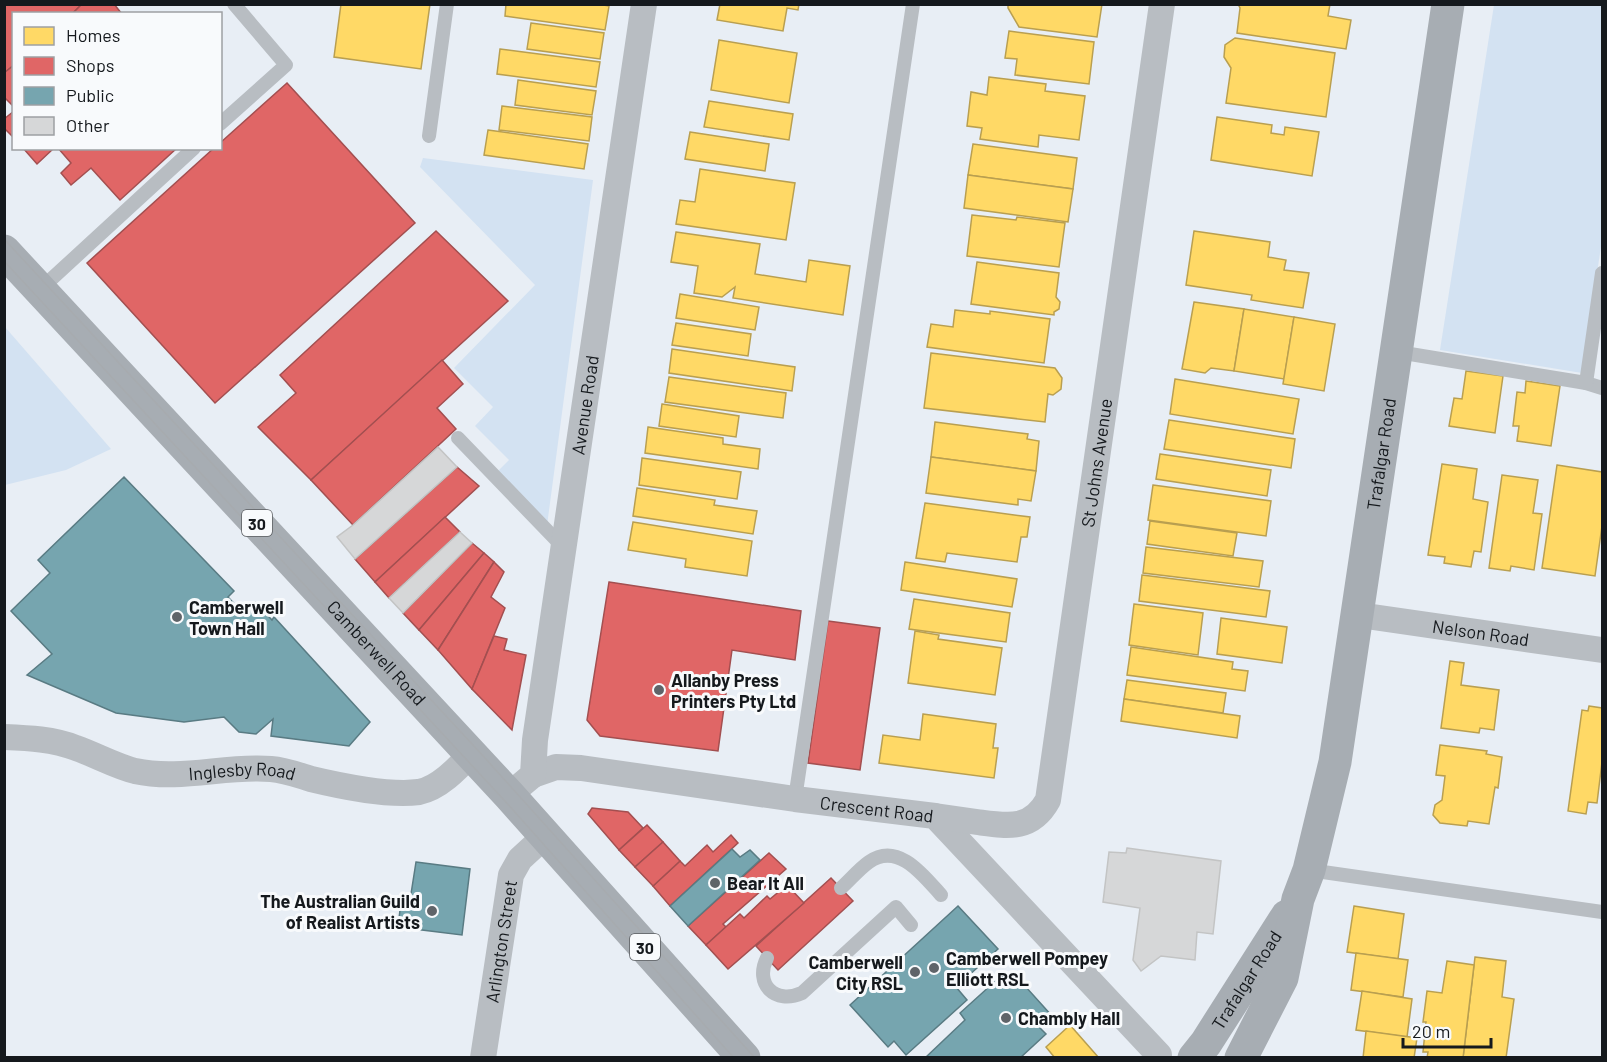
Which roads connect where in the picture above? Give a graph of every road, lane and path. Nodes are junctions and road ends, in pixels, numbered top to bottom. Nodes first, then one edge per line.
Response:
1 (234, 4) edge
2 (447, 4) edge
3 (644, 4) edge
4 (913, 4) edge
5 (1162, 4) edge
6 (1448, 4) edge
7 (222, 122) edge
8 (429, 136) dead end
9 (192, 150) edge
10 (4, 251) edge
11 (1602, 273) edge
12 (38, 287) junction
13 (1398, 352) junction
14 (1586, 383) junction
15 (1602, 388) edge
16 (458, 438) dead end
17 (563, 547) junction
18 (1359, 615) junction
19 (1602, 650) edge
20 (4, 737) edge
21 (470, 755) junction
22 (521, 785) junction
23 (795, 799) junction
24 (935, 816) junction
25 (545, 836) junction
26 (1303, 884) junction
27 (841, 888) dead end
28 (941, 895) dead end
29 (1602, 912) edge
30 (911, 925) dead end
31 (767, 958) dead end
32 (1159, 1055) dead end
33 (483, 1058) edge
34 (744, 1058) edge
35 (1194, 1058) edge
36 (1241, 1058) edge

1 - 7 lane
2 - 8 lane
3 - 17 street, Avenue Road
4 - 23 lane
5 - 24 street, St Johns Avenue
6 - 13 main road, Trafalgar Road
9 - 12 lane
10 - 12 main road, Camberwell Road / 30
11 - 14 lane
12 - 21 main road, Camberwell Road / 30
13 - 14 lane
13 - 18 main road, Trafalgar Road
14 - 15 lane
16 - 17 lane
17 - 22 street, Avenue Road
18 - 19 street, Nelson Road
18 - 26 main road, Trafalgar Road
20 - 21 street, Inglesby Road
21 - 22 main road, Camberwell Road / 30
22 - 23 street, Crescent Road
22 - 25 main road, Camberwell Road / 30
23 - 24 street, Crescent Road
24 - 32 street, Crescent Road
25 - 33 street, Arlington Street
25 - 34 main road, Camberwell Road / 30
26 - 29 lane
26 - 35 main road, Trafalgar Road
26 - 36 main road, Trafalgar Road
27 - 28 lane
30 - 31 lane

